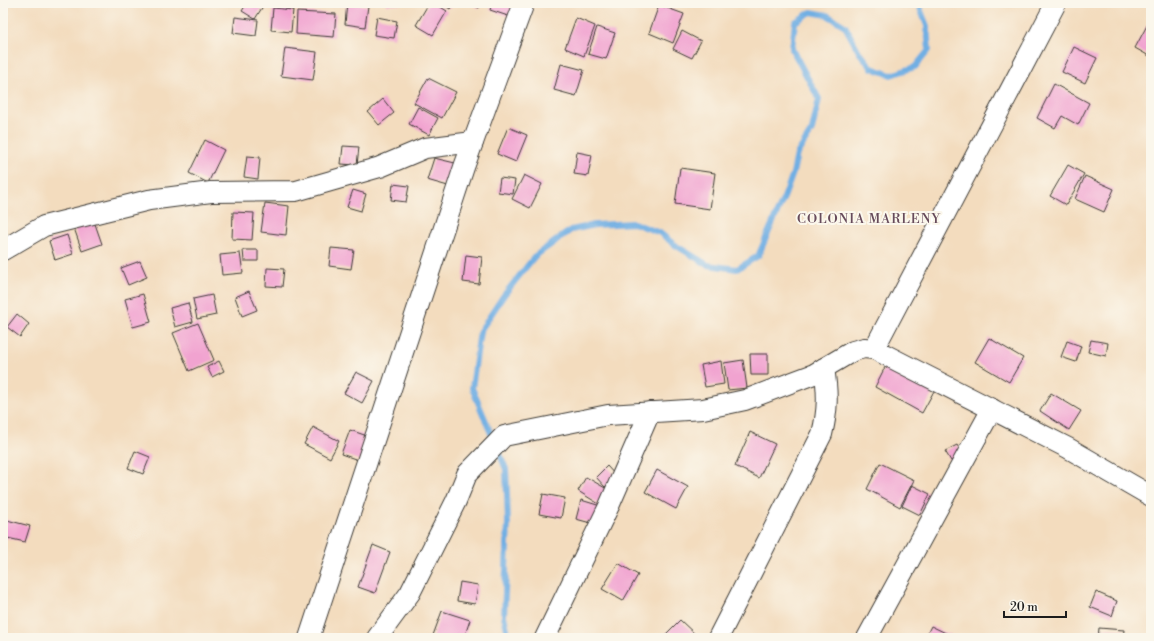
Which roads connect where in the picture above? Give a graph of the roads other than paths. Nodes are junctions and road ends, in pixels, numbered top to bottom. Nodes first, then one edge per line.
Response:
1 (524, 3) edge
2 (1056, 3) edge
3 (473, 142) junction
4 (3, 250) edge
5 (874, 349) junction
6 (824, 368) junction
7 (992, 409) junction
8 (650, 412) junction
9 (1151, 496) edge
10 (309, 638) edge
11 (377, 638) edge
12 (545, 638) edge
13 (718, 638) edge
14 (868, 638) edge

1 - 3 street
2 - 5 street
3 - 4 street
3 - 10 street
5 - 6 street
5 - 7 street
6 - 8 street
6 - 13 street
7 - 9 street
7 - 14 street
8 - 11 street
8 - 12 street

